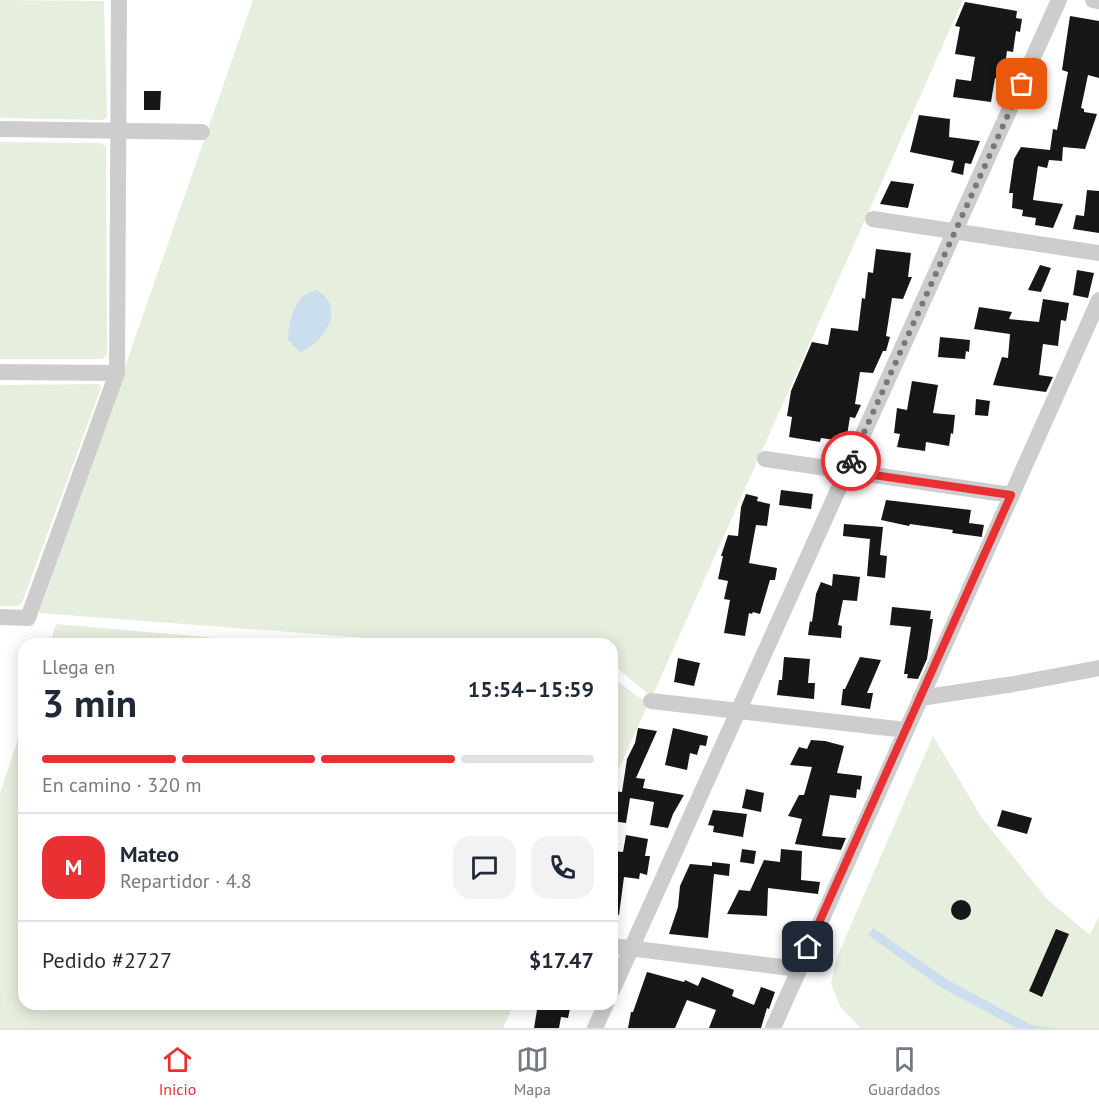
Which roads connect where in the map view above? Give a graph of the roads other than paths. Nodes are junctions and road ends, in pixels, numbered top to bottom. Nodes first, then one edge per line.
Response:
1 (119, 0) edge
2 (1059, 0) edge
3 (1093, 0) edge
4 (1099, 1) edge
5 (0, 129) edge
6 (118, 131) junction
7 (202, 132) dead end
8 (873, 219) dead end
9 (955, 231) junction
10 (1099, 253) edge
11 (1099, 300) edge
12 (0, 372) edge
13 (117, 373) junction
14 (765, 459) dead end
15 (846, 471) junction
16 (1011, 495) junction
17 (0, 617) edge
18 (1099, 668) edge
19 (920, 698) junction
20 (651, 701) dead end
21 (739, 711) junction
22 (906, 730) junction
23 (618, 947) edge
24 (631, 948) junction
25 (799, 969) junction
26 (618, 977) edge
27 (603, 1010) edge
28 (595, 1028) edge
29 (773, 1028) edge

1 - 6 street
2 - 9 street
3 - 4 street
5 - 6 street
6 - 7 street
6 - 13 street
8 - 9 street
9 - 10 street
9 - 15 street
11 - 16 street
12 - 13 street
13 - 17 street
14 - 15 street
15 - 16 street
15 - 21 street
16 - 19 street
18 - 19 street
19 - 22 street
20 - 21 street
21 - 22 street
21 - 24 street
22 - 25 street
23 - 24 street
24 - 25 street
24 - 26 street
25 - 29 street
27 - 28 street

